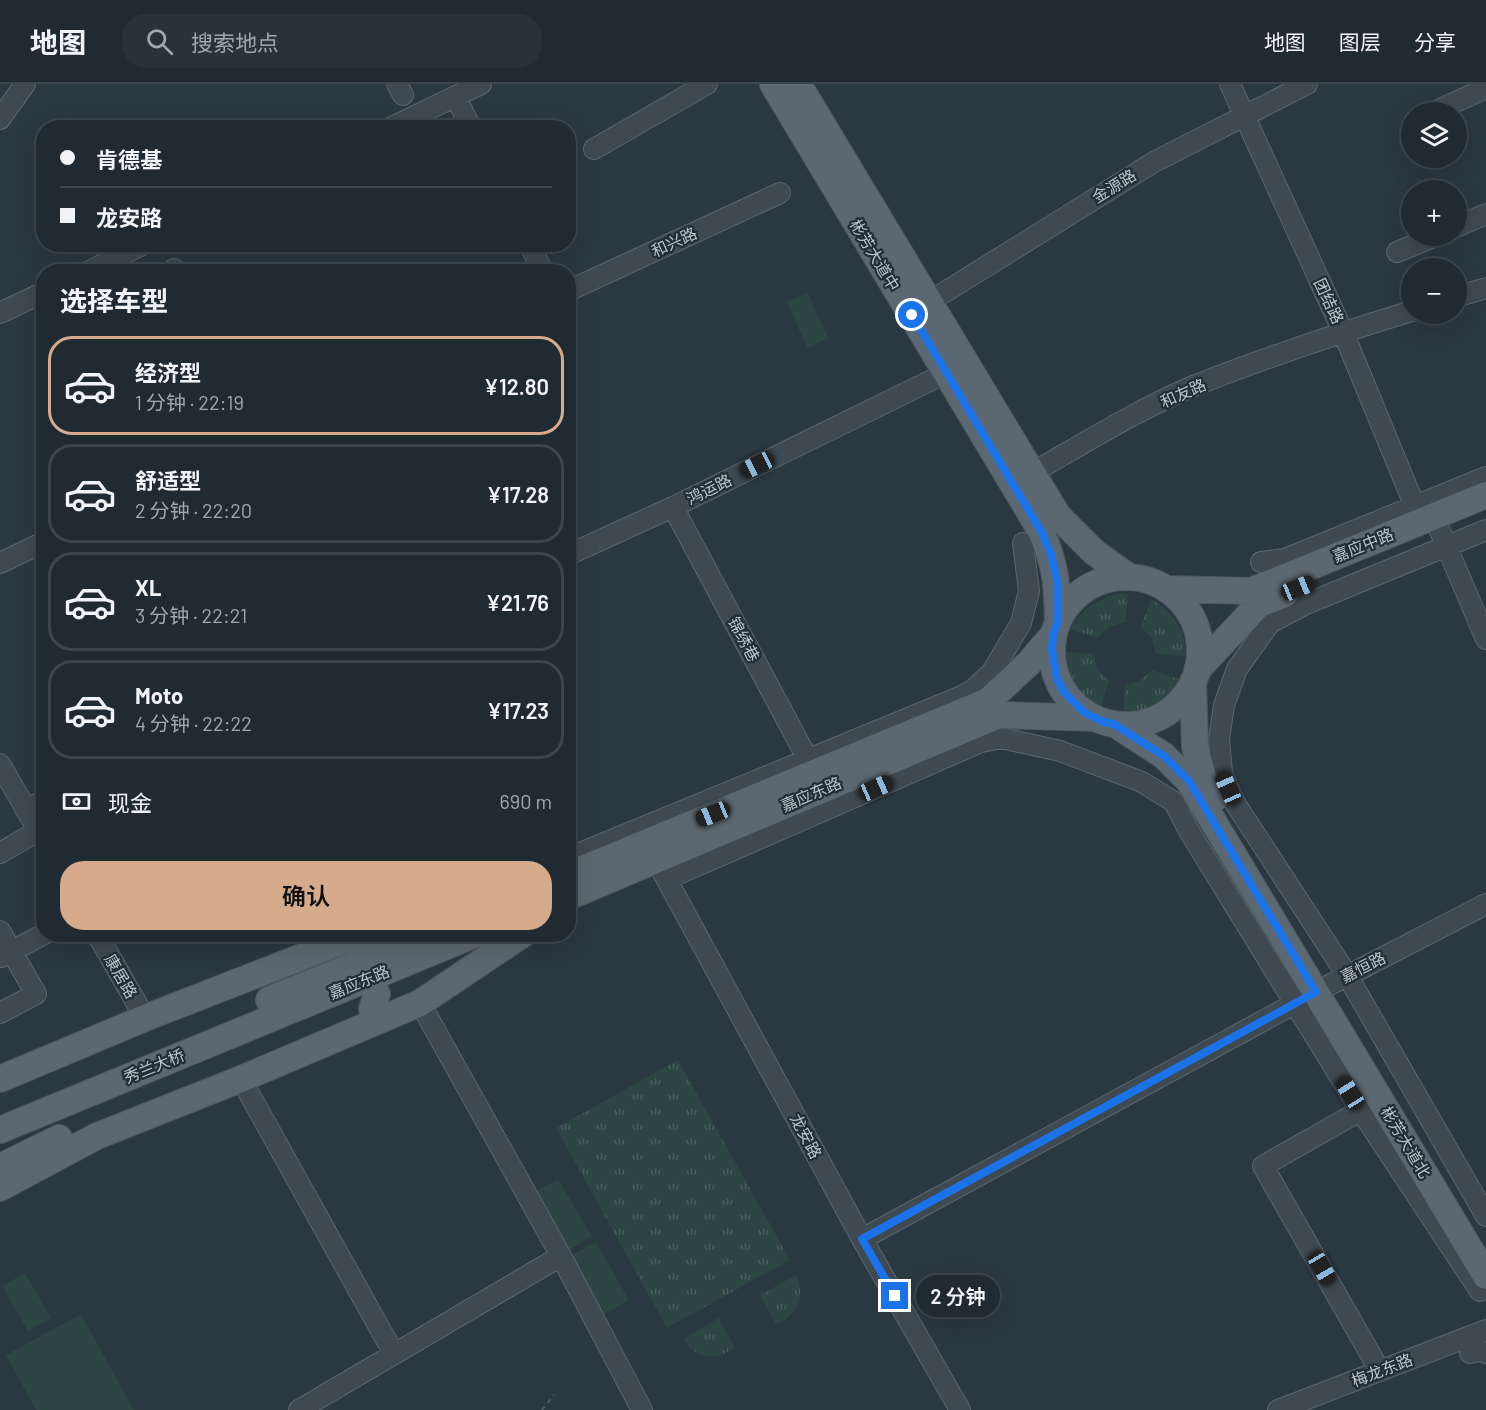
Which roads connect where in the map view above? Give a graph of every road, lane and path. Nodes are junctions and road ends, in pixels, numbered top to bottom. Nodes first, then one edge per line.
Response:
1 (25, 84) edge
2 (481, 84) edge
3 (707, 84) edge
4 (773, 84) edge
5 (798, 84) edge
6 (1230, 84) edge
7 (1306, 84) edge
8 (1486, 88) edge
9 (455, 96) junction
10 (1456, 102) edge
11 (1244, 114) junction
12 (0, 119) edge
13 (406, 120) edge
14 (467, 120) edge
15 (594, 149) dead end
16 (780, 193) dead end
17 (1486, 214) edge
18 (1467, 222) edge
19 (1412, 246) edge
20 (128, 252) edge
21 (1397, 252) dead end
22 (103, 264) edge
23 (576, 287) edge
24 (1486, 288) edge
25 (1467, 294) edge
26 (36, 296) edge
27 (929, 302) junction
28 (0, 313) edge
29 (1401, 314) edge
30 (1343, 332) junction
31 (946, 373) junction
32 (1032, 474) junction
33 (1486, 477) edge
34 (1486, 495) edge
35 (673, 507) junction
36 (1486, 513) edge
37 (1486, 530) edge
38 (1436, 533) junction
39 (1023, 543) dead end
40 (36, 546) edge
41 (576, 551) edge
42 (1261, 562) dead end
43 (0, 563) edge
44 (1129, 577) junction
45 (1166, 589) junction
46 (1056, 628) junction
47 (1486, 639) edge
48 (1195, 676) junction
49 (1104, 721) junction
50 (0, 764) edge
51 (812, 766) junction
52 (36, 804) edge
53 (25, 809) junction
54 (36, 828) edge
55 (36, 838) edge
56 (0, 853) edge
57 (576, 855) edge
58 (662, 869) junction
59 (576, 871) edge
60 (598, 885) junction
61 (576, 894) edge
62 (576, 899) edge
63 (1486, 904) edge
64 (0, 931) edge
65 (36, 938) edge
66 (102, 942) edge
67 (342, 942) edge
68 (360, 942) edge
69 (415, 942) edge
70 (452, 942) edge
71 (487, 942) edge
72 (511, 942) edge
73 (6, 954) edge
74 (367, 970) junction
75 (1321, 989) junction
76 (304, 995) joint
77 (420, 1003) junction
78 (372, 1009) junction
79 (0, 1013) edge
80 (145, 1018) junction
81 (115, 1074) junction
82 (0, 1078) edge
83 (241, 1079) junction
84 (1370, 1105) junction
85 (0, 1113) edge
86 (0, 1130) edge
87 (0, 1167) edge
88 (0, 1188) edge
89 (1486, 1216) edge
90 (862, 1239) junction
91 (1486, 1244) edge
92 (561, 1256) junction
93 (1483, 1283) edge
94 (1486, 1330) edge
95 (394, 1354) junction
96 (1380, 1371) junction
97 (554, 1395) dead end
98 (299, 1410) edge
99 (542, 1410) edge
100 (642, 1410) edge
101 (960, 1410) edge
102 (1278, 1410) edge

1 - 12 street
2 - 9 street
3 - 15 street
4 - 31 main road, 彬芳大道中
5 - 27 main road, 彬芳大道中
6 - 11 street, 团结路
7 - 11 street, 金源路
8 - 10 street
9 - 13 street
9 - 14 street
11 - 27 street, 金源路
11 - 30 street, 团结路
16 - 23 street, 和兴路
17 - 18 street
19 - 21 street
20 - 22 street
24 - 25 street
26 - 28 street
27 - 32 main road, 彬芳大道中
29 - 30 street, 和友路
30 - 32 street, 和友路
30 - 38 street, 团结路
31 - 35 street, 鸿运路
31 - 46 main road, 彬芳大道中
32 - 44 main road, 彬芳大道中
33 - 42 street
34 - 38 main road, 嘉应中路
35 - 41 street, 鸿运路
35 - 51 street, 锦绣巷
36 - 38 main road, 嘉应中路
37 - 38 street
38 - 45 main road, 嘉应中路
38 - 47 street, 团结路
38 - 48 main road, 嘉应中路
38 - 75 street
39 - 51 street
40 - 43 street
44 - 45 main road
44 - 46 main road
45 - 48 main road
46 - 49 main road
46 - 51 main road, 嘉应东路
48 - 49 main road
48 - 75 main road, 彬芳大道北
49 - 58 main road, 嘉应东路
49 - 75 main road, 彬芳大道北
50 - 53 street
51 - 57 street
51 - 59 main road, 嘉应东路
52 - 53 street
53 - 54 street
55 - 56 street
58 - 60 main road, 嘉应东路
58 - 75 street
58 - 90 street, 龙安路
60 - 61 main road, 嘉应东路
60 - 62 main road
63 - 75 street, 嘉恒路
64 - 73 street
65 - 73 street
66 - 80 street, 康居路
67 - 80 main road
68 - 74 main road
69 - 74 main road, 嘉应东路
70 - 74 main road, 嘉应东路
71 - 78 main road
72 - 77 main road
73 - 79 street
74 - 76 main road, 嘉应东路
74 - 78 main road
75 - 84 main road, 彬芳大道北
75 - 89 street
75 - 90 street, 嘉恒路
75 - 91 main road, 彬芳大道北
76 - 81 main road, 秀兰大桥
77 - 83 main road
77 - 92 street
78 - 87 main road
80 - 82 main road
81 - 85 main road, 秀兰大桥
81 - 86 main road, 秀兰大桥
83 - 88 main road
83 - 95 street
84 - 93 main road, 彬芳大道北
84 - 96 street
90 - 101 street, 龙安路
92 - 95 street
92 - 100 street
94 - 96 street, 梅龙东路
95 - 98 street
96 - 102 street, 梅龙东路
97 - 99 path

